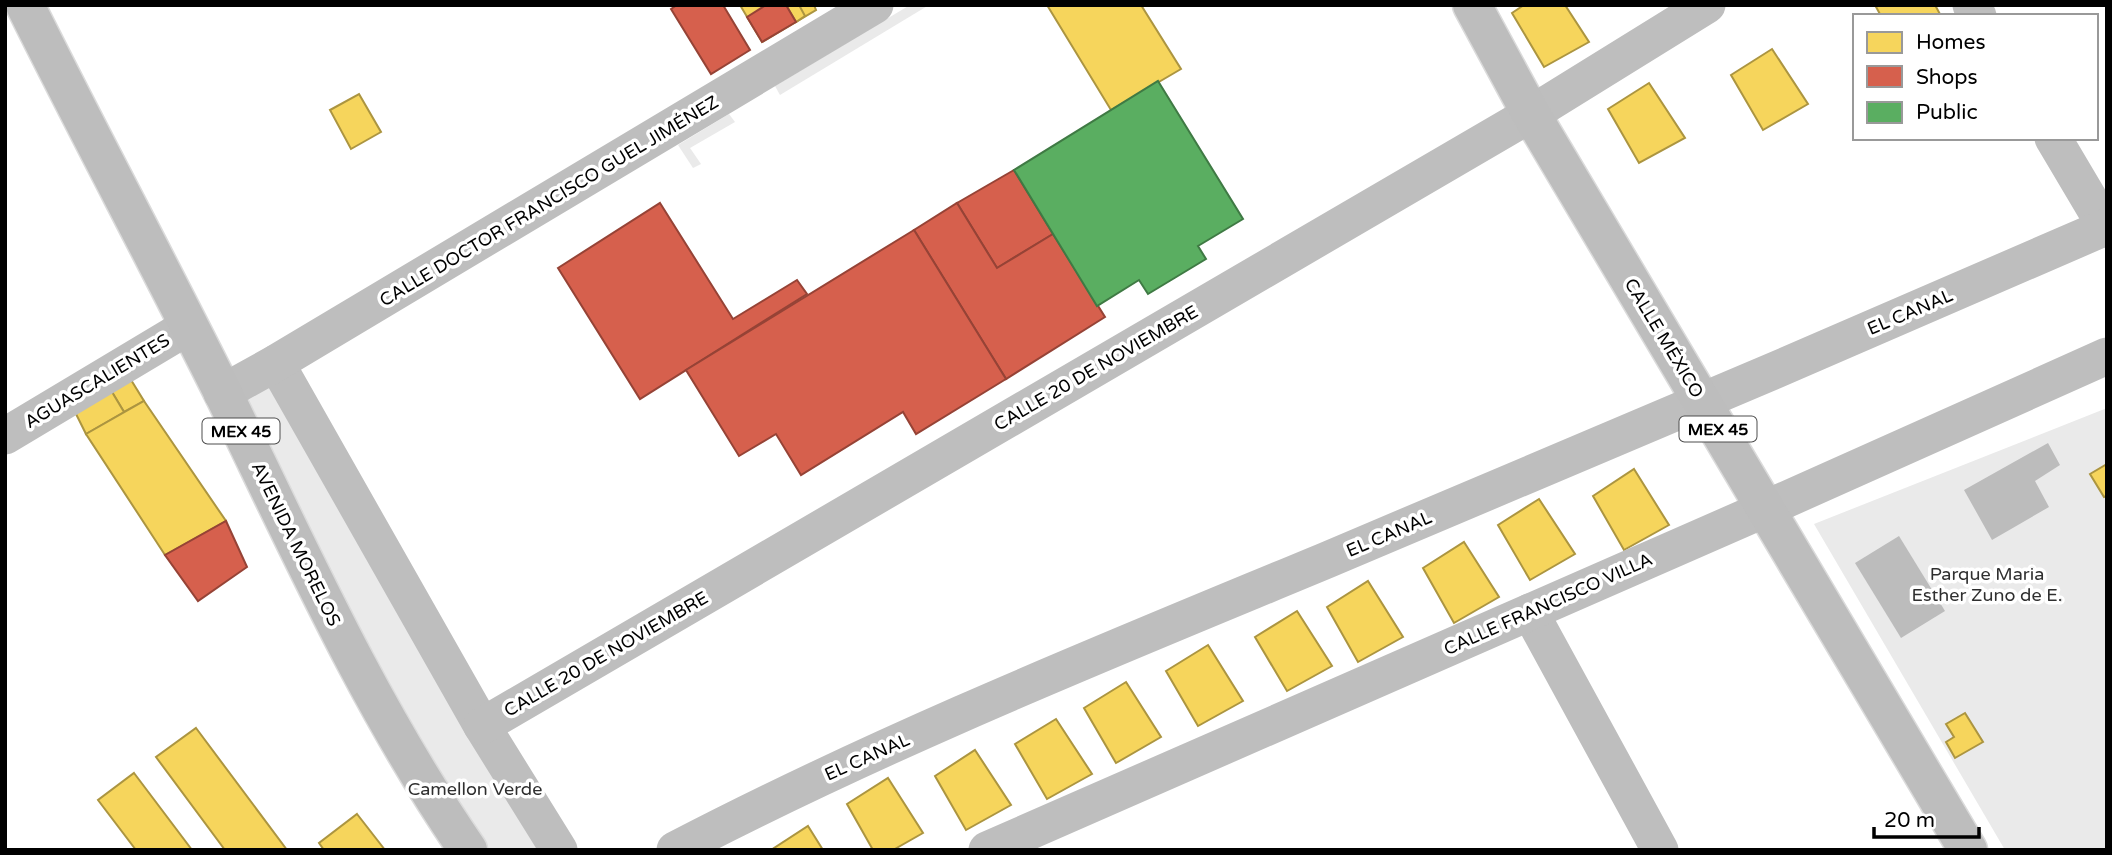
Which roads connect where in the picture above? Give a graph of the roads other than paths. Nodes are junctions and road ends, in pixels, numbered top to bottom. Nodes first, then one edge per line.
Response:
1 (24, 5) edge
2 (875, 5) edge
3 (1472, 5) edge
4 (1707, 5) edge
5 (1531, 114) junction
6 (2054, 140) edge
7 (2106, 228) edge
8 (189, 326) junction
9 (2107, 356) edge
10 (276, 363) junction
11 (222, 393) junction
12 (1702, 403) junction
13 (5, 436) edge
14 (1765, 509) junction
15 (1530, 612) junction
16 (482, 726) junction
17 (468, 850) edge
18 (559, 850) edge
19 (676, 850) edge
20 (987, 850) edge
21 (1660, 850) edge
22 (1968, 850) edge

1 - 8 main road, AVENIDA MORELOS / MEX 45
2 - 10 street, CALLE DOCTOR FRANCISCO GUEL JIMÉNEZ
3 - 5 main road, CALLE MÉXICO / MEX 45
4 - 5 street, CALLE 20 DE NOVIEMBRE
5 - 12 main road, CALLE MÉXICO / MEX 45
5 - 16 street, CALLE 20 DE NOVIEMBRE
6 - 7 street
7 - 12 street, EL CANAL
8 - 11 main road, AVENIDA MORELOS / MEX 45
8 - 13 street, AGUASCALIENTES
9 - 14 street, CALLE FRANCISCO VILLA
10 - 11 street, CALLE DOCTOR FRANCISCO GUEL JIMÉNEZ
10 - 16 street
11 - 17 main road, AVENIDA MORELOS / MEX 45
12 - 14 main road, CALLE MÉXICO / MEX 45
12 - 19 street, EL CANAL
14 - 15 street, CALLE FRANCISCO VILLA
14 - 22 main road, CALLE MÉXICO / MEX 45
15 - 20 street, CALLE FRANCISCO VILLA
15 - 21 street
16 - 18 street

